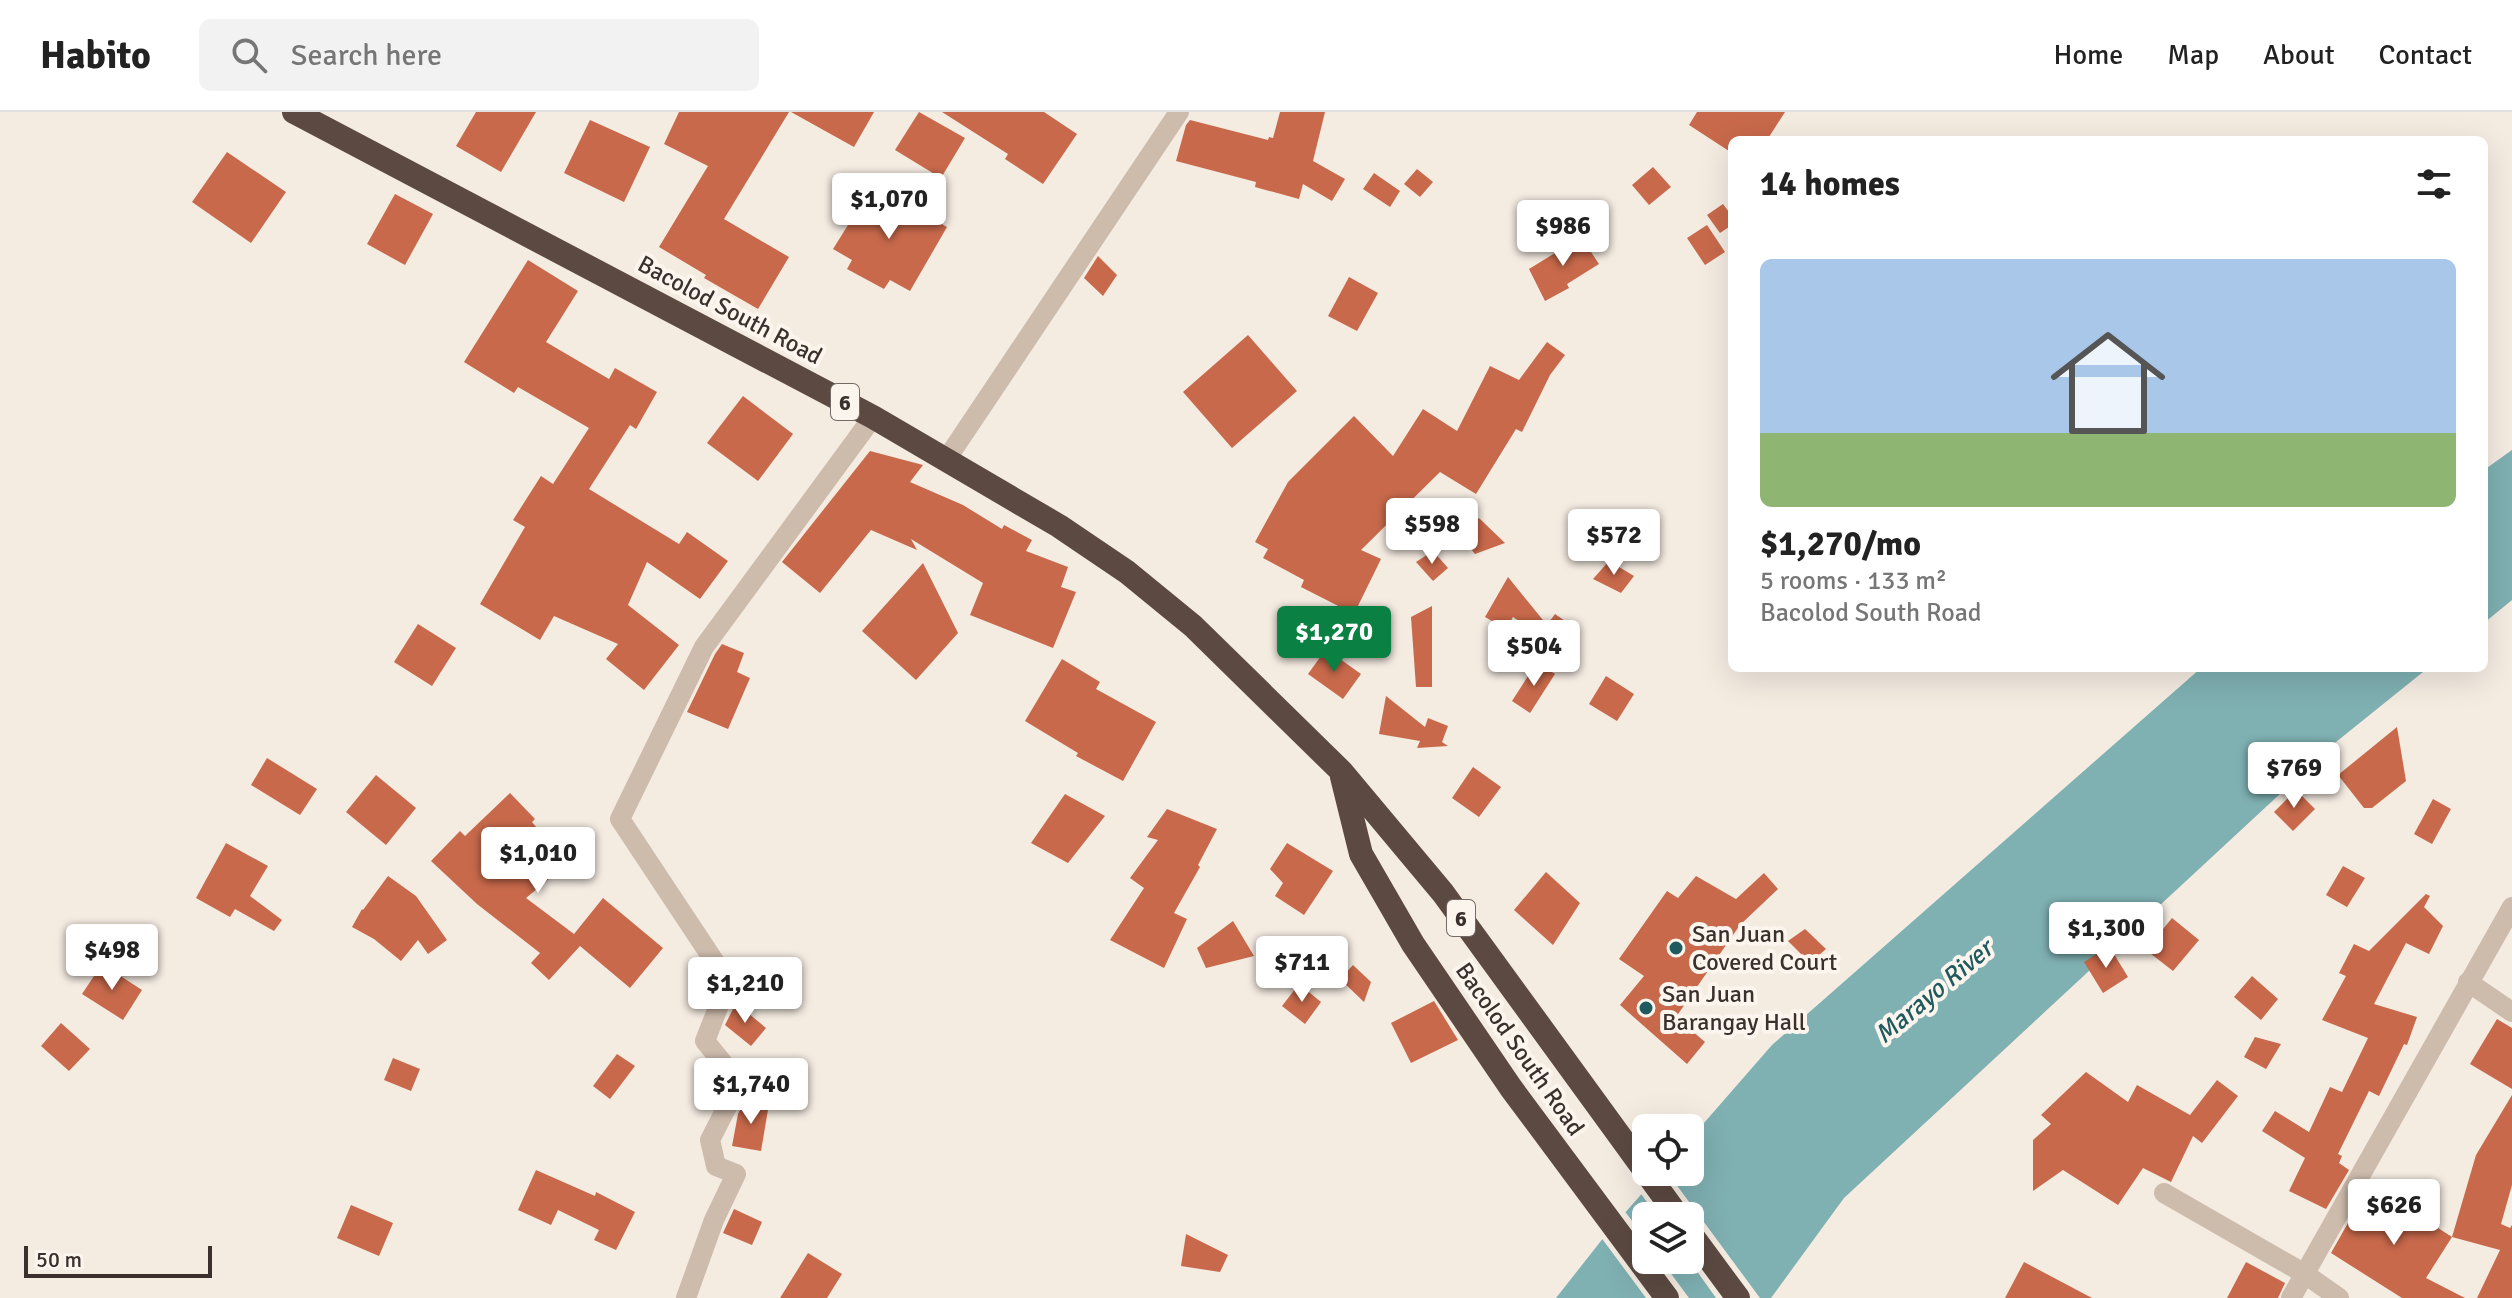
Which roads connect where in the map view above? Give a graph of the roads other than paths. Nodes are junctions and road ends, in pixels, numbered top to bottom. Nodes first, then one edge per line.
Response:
1 (294, 112) edge
2 (1179, 112) edge
3 (873, 417) junction
4 (946, 460) junction
5 (1341, 771) junction
6 (2512, 907) edge
7 (2468, 982) junction
8 (2512, 1012) edge
9 (2164, 1193) dead end
10 (1668, 1202) edge
11 (1704, 1252) edge
12 (2305, 1274) junction
13 (686, 1298) edge
14 (1667, 1298) edge
15 (1738, 1298) edge
16 (2291, 1298) edge
17 (2339, 1298) edge

1 - 3 highway, Bacolod South Road / 6
2 - 4 street
3 - 4 highway, Bacolod South Road / 6
3 - 13 street
4 - 5 highway, Bacolod South Road / 6
5 - 10 highway, Bacolod South Road / 6
5 - 14 highway, Bacolod South Road / 6
6 - 7 street
7 - 8 street
7 - 12 street
9 - 12 street
11 - 15 highway
12 - 16 street
12 - 17 street

